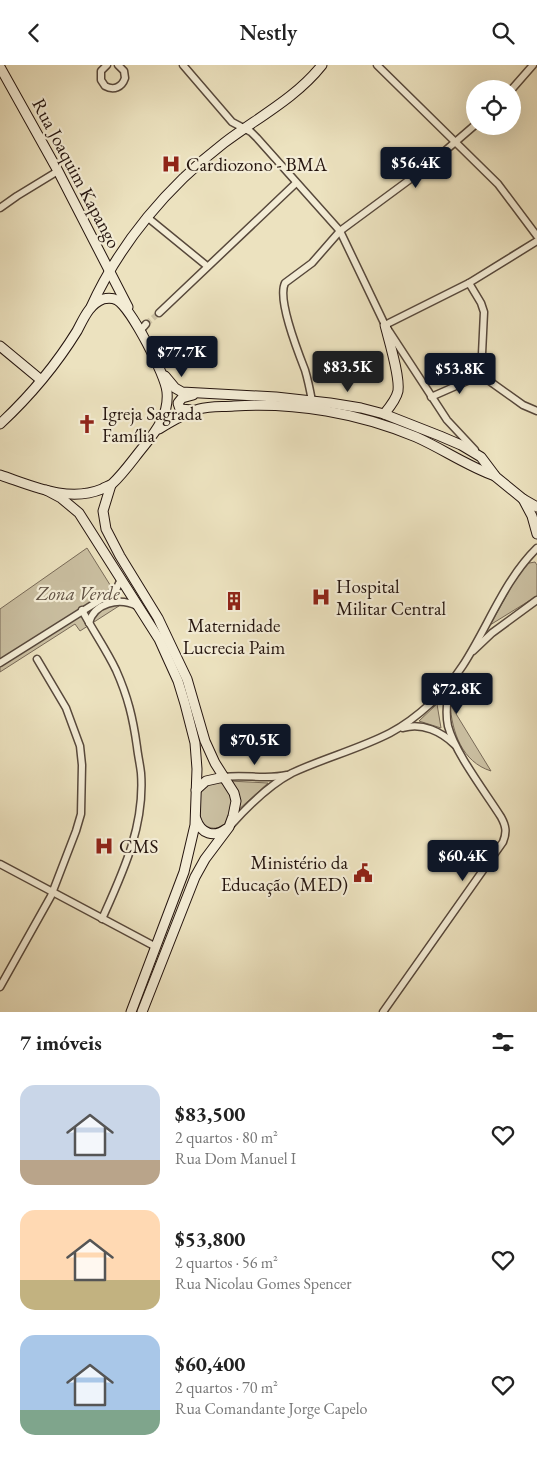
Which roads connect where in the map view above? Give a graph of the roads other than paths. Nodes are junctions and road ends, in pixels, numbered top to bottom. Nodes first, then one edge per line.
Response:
1 (106, 65) edge
2 (183, 65) edge
3 (322, 65) edge
4 (377, 65) edge
5 (533, 65) edge
6 (121, 66) edge
7 (0, 67) edge
8 (520, 80) edge
9 (245, 129) junction
10 (466, 134) edge
11 (456, 143) junction
12 (58, 171) junction
13 (296, 183) junction
14 (0, 208) edge
15 (147, 217) junction
16 (340, 231) junction
17 (537, 236) edge
18 (537, 241) edge
19 (207, 266) junction
20 (110, 269) junction
21 (469, 283) junction
22 (90, 309) junction
23 (159, 313) tunnel mouth
24 (385, 325) junction
25 (141, 327) junction
26 (0, 346) edge
27 (160, 371) junction
28 (481, 375) junction
29 (41, 380) junction
30 (198, 394) junction
31 (431, 397) junction
32 (312, 401) junction
33 (197, 409) junction
34 (537, 411) edge
35 (384, 415) junction
36 (0, 424) edge
37 (158, 429) junction
38 (481, 457) junction
39 (0, 475) edge
40 (496, 477) junction
41 (111, 485) junction
42 (46, 491) junction
43 (523, 499) junction
44 (537, 507) edge
45 (537, 534) edge
46 (537, 548) edge
47 (121, 577) junction
48 (537, 601) edge
49 (138, 607) junction
50 (82, 610) junction
51 (89, 623) junction
52 (37, 659) dead end
53 (466, 659) junction
54 (0, 663) edge
55 (452, 682) junction
56 (390, 733) junction
57 (457, 748) junction
58 (291, 774) junction
59 (224, 777) junction
60 (196, 790) junction
61 (195, 816) junction
62 (229, 827) junction
63 (0, 864) edge
64 (52, 892) junction
65 (102, 919) junction
66 (156, 947) junction
67 (0, 987) edge
68 (150, 993) junction
69 (131, 1012) edge
70 (142, 1012) edge
71 (148, 1012) edge
72 (383, 1012) edge

1 - 6 street
2 - 9 street
3 - 9 street
4 - 11 street
5 - 8 street
7 - 12 street, Rua Joaquim Kapango
9 - 13 street
9 - 15 street
10 - 11 street
11 - 16 street
11 - 17 street
12 - 14 street
12 - 20 street, Rua Joaquim Kapango
13 - 16 street
13 - 19 street
15 - 19 street
15 - 20 street
16 - 24 street
16 - 32 street
18 - 21 street
19 - 23 street
20 - 22 street
20 - 25 street, Rua Joaquim Kapango
21 - 24 street
21 - 28 street
22 - 25 street
22 - 29 street
24 - 31 street
24 - 35 street
25 - 27 street
26 - 29 street
27 - 30 street
27 - 37 street
28 - 31 street
28 - 34 street
29 - 36 street
30 - 32 street
30 - 33 street
31 - 38 street
32 - 35 street
33 - 37 street
33 - 40 street
35 - 38 street
37 - 41 street
38 - 40 street
39 - 42 street
40 - 43 street
41 - 42 street
41 - 59 street
42 - 47 street
43 - 44 street
43 - 45 street
46 - 53 street
47 - 49 street
47 - 50 street
48 - 53 street
49 - 51 street
49 - 60 street
50 - 51 street
50 - 54 street
51 - 65 street
52 - 64 street
53 - 55 street
55 - 56 street
55 - 57 street
56 - 57 street
56 - 58 street
57 - 72 street
58 - 59 street
58 - 62 street
59 - 60 street
59 - 62 street
60 - 61 street
61 - 62 street
61 - 66 street
62 - 68 street
63 - 64 street
64 - 65 street
64 - 67 street
65 - 66 street
66 - 69 street
68 - 70 street
68 - 71 street

